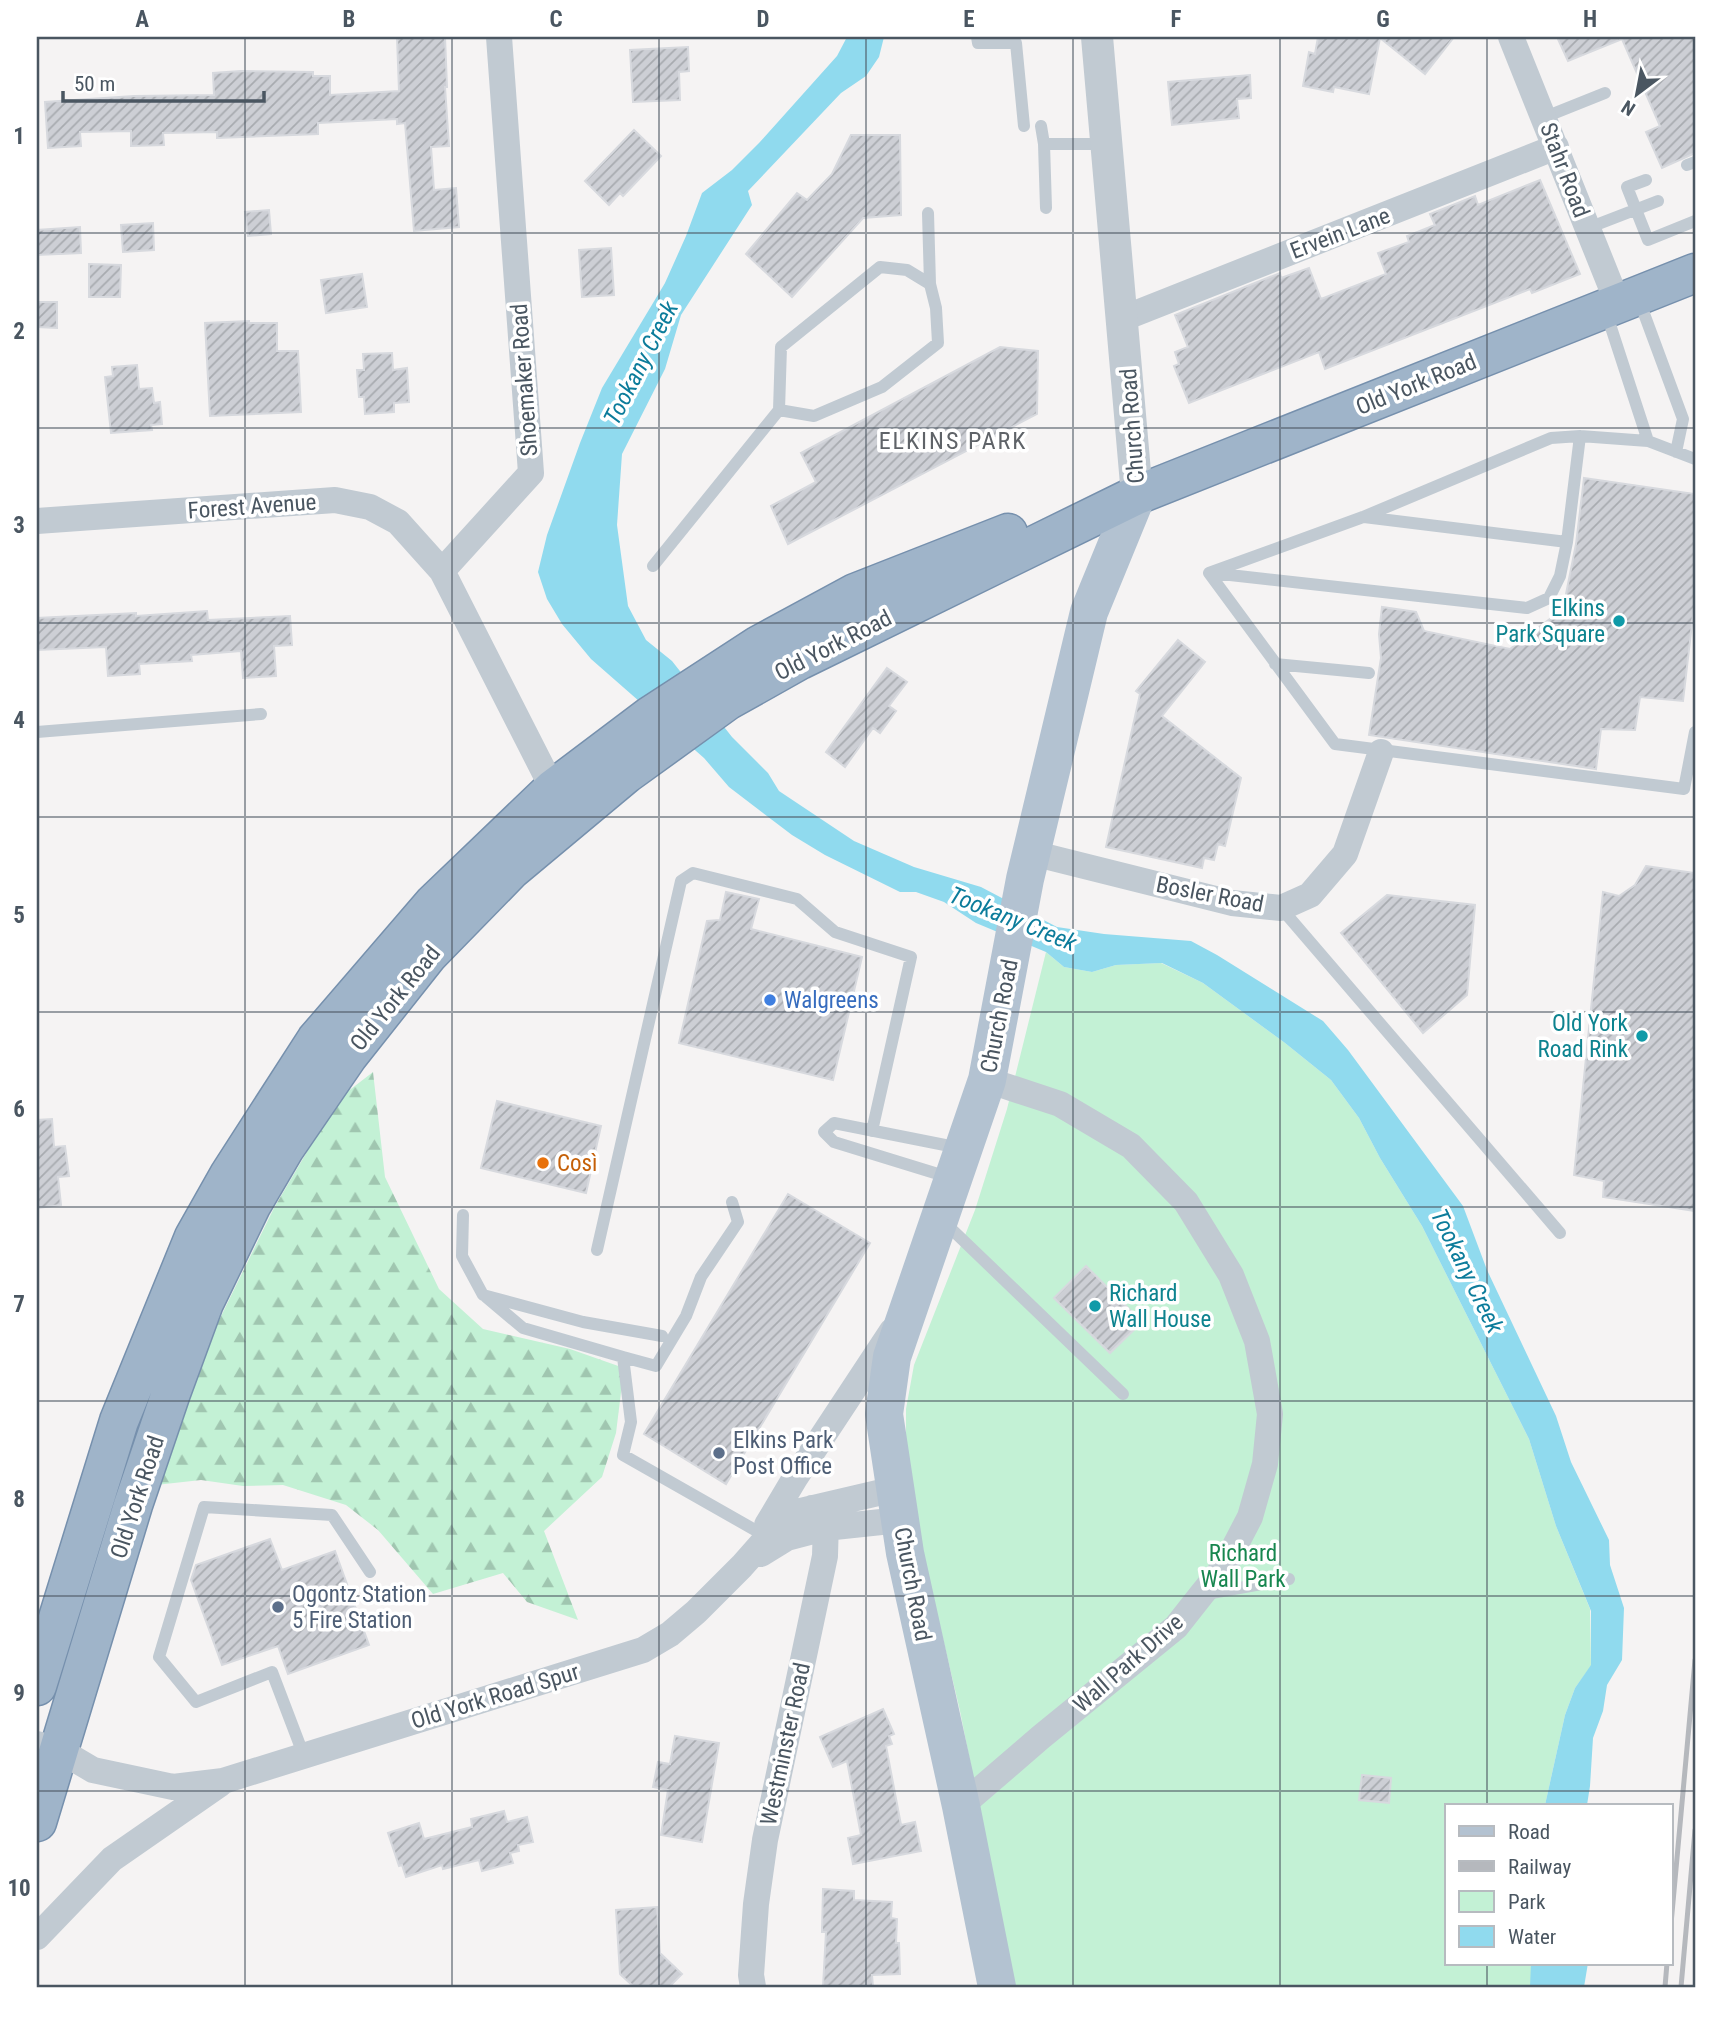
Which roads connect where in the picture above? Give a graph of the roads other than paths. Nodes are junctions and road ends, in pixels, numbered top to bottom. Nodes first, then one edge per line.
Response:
1 (499, 37) edge
2 (977, 37) edge
3 (1097, 37) edge
4 (1511, 37) edge
5 (1016, 40) edge
6 (1605, 93) dead end
7 (1545, 117) junction
8 (1041, 125) dead end
9 (1024, 126) dead end
10 (1044, 144) junction
11 (1108, 144) junction
12 (1556, 147) junction
13 (1646, 180) dead end
14 (1658, 201) dead end
15 (1046, 208) dead end
16 (1636, 209) junction
17 (928, 214) dead end
18 (1695, 221) edge
19 (1588, 228) junction
20 (1695, 273) edge
21 (930, 284) junction
22 (1620, 303) junction
23 (1124, 318) junction
24 (779, 410) junction
25 (1580, 436) junction
26 (1648, 441) junction
27 (1676, 452) junction
28 (1695, 459) edge
29 (1137, 495) junction
30 (1363, 517) junction
31 (37, 521) edge
32 (1567, 542) junction
33 (653, 566) dead end
34 (442, 571) junction
35 (1209, 573) junction
36 (1275, 664) junction
37 (1369, 673) dead end
38 (261, 714) dead end
39 (663, 727) junction
40 (37, 732) edge
41 (1695, 732) edge
42 (1381, 752) junction
43 (553, 789) junction
44 (1028, 866) junction
45 (1281, 908) junction
46 (987, 1080) junction
47 (872, 1131) junction
48 (959, 1164) junction
49 (732, 1202) dead end
50 (463, 1215) dead end
51 (940, 1219) junction
52 (1560, 1233) dead end
53 (597, 1250) dead end
54 (483, 1295) junction
55 (912, 1300) junction
56 (662, 1336) dead end
57 (623, 1357) junction
58 (1123, 1394) dead end
59 (898, 1505) junction
60 (819, 1518) junction
61 (762, 1534) junction
62 (742, 1566) junction
63 (370, 1572) dead end
64 (1289, 1579) dead end
65 (1202, 1594) junction
66 (37, 1686) edge
67 (48, 1747) edge
68 (304, 1756) junction
69 (223, 1781) junction
70 (961, 1806) junction
71 (37, 1822) edge
72 (37, 1937) edge
73 (753, 1987) edge
74 (997, 1987) edge

1 - 34 street, Shoemaker Road
2 - 5 lane
3 - 11 street, Church Road
4 - 7 street, Stahr Road
5 - 9 lane
6 - 7 lane
7 - 12 street, Stahr Road
8 - 10 lane
10 - 11 lane
10 - 15 lane
11 - 23 street, Church Road
12 - 19 street, Stahr Road
12 - 23 street, Ervein Lane
13 - 16 lane
14 - 16 lane
16 - 18 lane
16 - 19 lane
17 - 21 lane
19 - 22 street, Stahr Road
20 - 22 highway, Old York Road
21 - 24 lane
21 - 24 lane
22 - 26 lane
22 - 27 lane
22 - 29 highway, Old York Road
23 - 29 street, Church Road
24 - 33 lane
25 - 26 lane
25 - 30 lane
25 - 32 lane
26 - 27 lane
27 - 28 lane
29 - 39 highway, Old York Road
29 - 44 main road, Church Road
30 - 32 lane
30 - 35 lane
31 - 34 street, Forest Avenue
32 - 35 lane
34 - 43 street
35 - 36 lane
36 - 37 lane
36 - 42 lane
38 - 40 lane
39 - 43 highway, Old York Road
39 - 67 highway, Old York Road
41 - 42 lane
42 - 45 street, Bosler Road
43 - 66 highway, Old York Road
44 - 45 street, Bosler Road
44 - 46 main road, Church Road
45 - 52 lane
46 - 48 main road, Church Road
46 - 65 street, Wall Park Drive
47 - 48 lane
47 - 48 lane
47 - 53 lane
48 - 51 main road, Church Road
49 - 57 lane
50 - 54 lane
51 - 55 main road, Church Road
51 - 58 lane
54 - 56 lane
54 - 57 lane
55 - 59 main road, Church Road
55 - 61 street, Old York Road Spur
57 - 61 lane
59 - 60 street, Old York Road Spur
59 - 70 main road, Church Road
60 - 62 street, Old York Road Spur
60 - 73 street, Westminster Road
61 - 62 street, Old York Road Spur
62 - 68 street, Old York Road Spur
63 - 68 lane
64 - 65 lane
65 - 70 street, Wall Park Drive
67 - 69 street, Old York Road Spur
67 - 71 highway, Old York Road
68 - 69 street, Old York Road Spur
69 - 72 street
70 - 74 main road, Church Road

